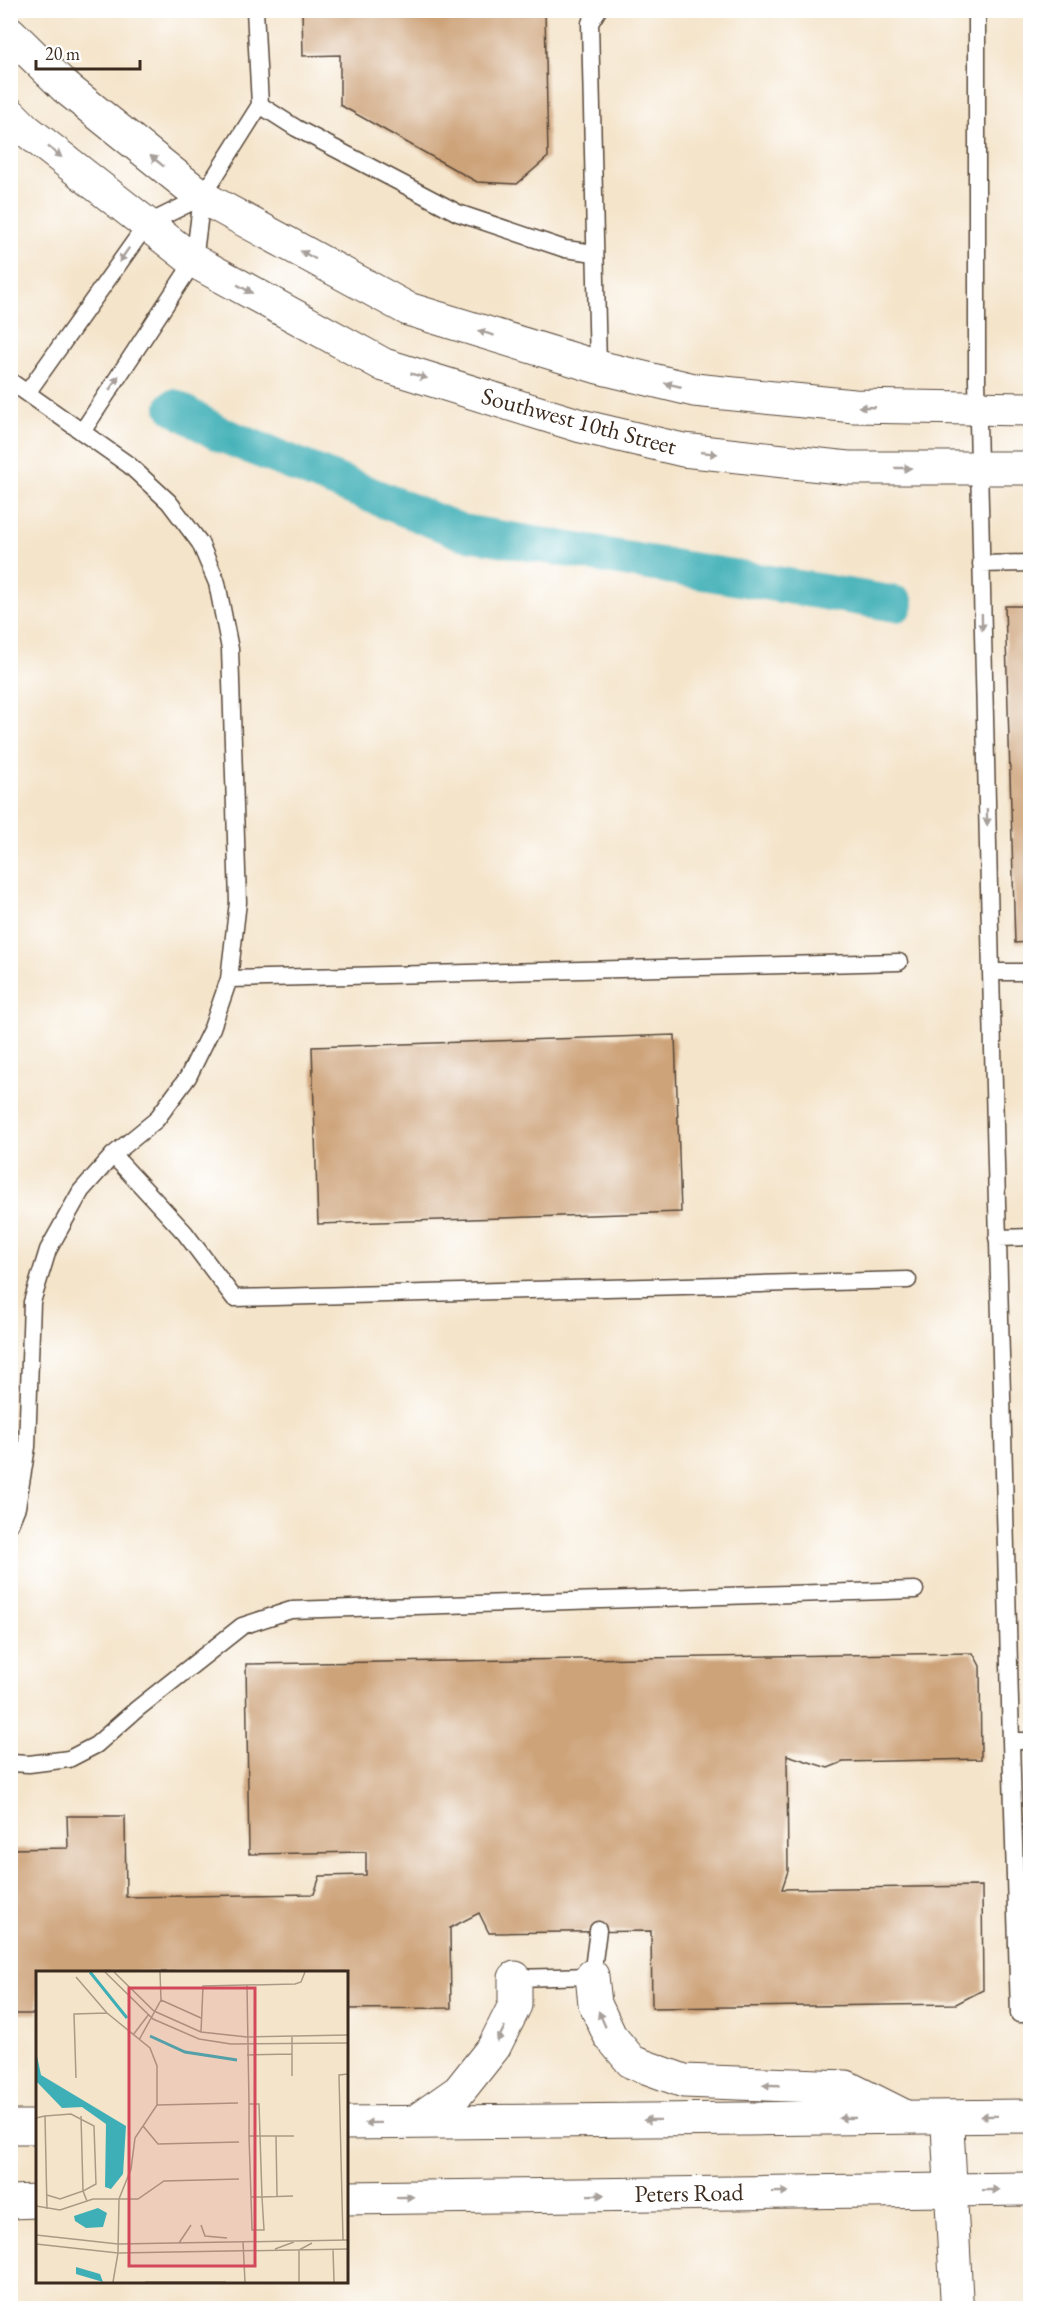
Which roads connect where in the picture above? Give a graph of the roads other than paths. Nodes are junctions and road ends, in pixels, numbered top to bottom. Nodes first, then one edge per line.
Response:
1 (255, 10) edge
2 (598, 10) edge
3 (977, 10) edge
4 (10, 33) edge
5 (260, 105) junction
6 (10, 114) edge
7 (202, 197) junction
8 (147, 224) junction
9 (595, 253) junction
10 (194, 261) junction
11 (598, 367) junction
12 (10, 381) edge
13 (27, 393) junction
14 (1030, 409) edge
15 (978, 410) junction
16 (82, 432) junction
17 (979, 468) junction
18 (1030, 468) edge
19 (1030, 563) edge
20 (981, 564) junction
21 (899, 962) dead end
22 (991, 972) junction
23 (1030, 972) edge
24 (229, 979) junction
25 (113, 1155) junction
26 (1030, 1237) edge
27 (997, 1238) junction
28 (908, 1281) dead end
29 (10, 1524) edge
30 (915, 1590) dead end
31 (1030, 1741) edge
32 (1011, 1742) junction
33 (10, 1763) edge
34 (598, 1930) dead end
35 (592, 1977) junction
36 (515, 1978) joint
37 (1030, 2014) edge
38 (1030, 2116) edge
39 (906, 2117) junction
40 (948, 2117) junction
41 (415, 2122) junction
42 (348, 2123) edge
43 (10, 2127) edge
44 (36, 2127) edge
45 (1030, 2189) edge
46 (951, 2190) junction
47 (348, 2198) edge
48 (36, 2201) edge
49 (10, 2202) edge
50 (957, 2308) edge

1 - 5 lane
2 - 9 lane
3 - 15 lane
7 -> 4 street
5 - 7 lane
5 - 9 lane
6 -> 8 street, Southwest 10th Street
7 - 8 lane
7 - 10 lane
11 -> 7 street
8 - 10 street, Southwest 10th Street
8 -> 13 lane
9 - 11 lane
16 -> 10 lane
10 -> 17 street, Southwest 10th Street
15 -> 11 street
12 - 13 lane
13 - 16 lane
14 - 15 street
15 - 17 lane
16 - 24 lane
17 - 18 street, Southwest 10th Street
17 - 20 lane
19 - 20 lane
20 -> 22 lane
21 - 24 lane
22 - 23 lane
22 - 27 lane
24 - 25 lane
25 - 28 lane
25 - 29 lane
26 - 27 lane
27 - 32 lane
30 - 33 lane
31 - 32 lane
32 - 37 lane
34 - 35 lane
35 - 36 lane
39 -> 35 street
36 -> 41 street
38 -> 40 street
39 - 40 street
39 -> 41 street
40 - 46 street
41 -> 42 street
43 - 44 street
46 -> 45 street, Peters Road
47 -> 46 street, Peters Road
46 - 50 street
48 - 49 street

